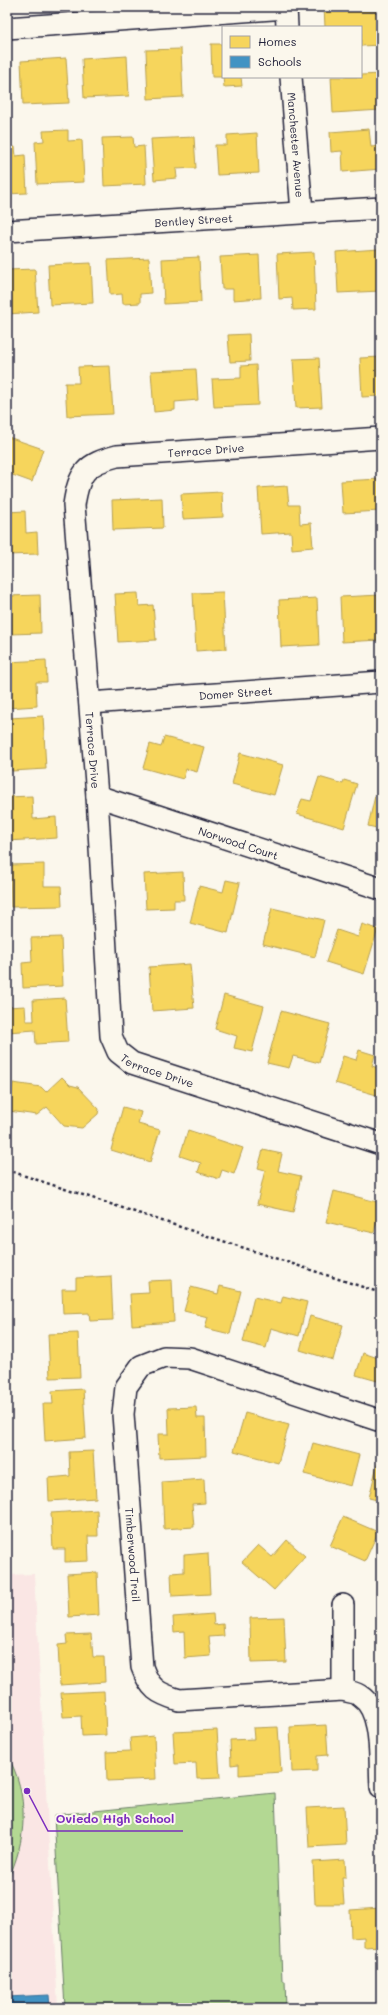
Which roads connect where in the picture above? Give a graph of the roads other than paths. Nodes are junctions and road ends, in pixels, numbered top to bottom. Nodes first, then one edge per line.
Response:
1 (286, 14) edge
2 (7, 28) edge
3 (291, 78) edge
4 (381, 208) edge
5 (302, 212) junction
6 (7, 231) edge
7 (381, 438) edge
8 (381, 682) edge
9 (90, 703) junction
10 (97, 796) junction
11 (381, 889) edge
12 (381, 1144) edge
13 (381, 1421) edge
14 (343, 1604) dead end
15 (343, 1690) junction
16 (381, 1787) edge

1 - 2 street
3 - 5 street, Manchester Avenue
4 - 5 street, Bentley Street
5 - 6 street, Bentley Street
7 - 9 street, Terrace Drive
8 - 9 street, Domer Street
9 - 10 street, Terrace Drive
10 - 11 street, Norwood Court
10 - 12 street, Terrace Drive
13 - 15 street, Timberwood Trail
14 - 15 street
15 - 16 street, Timberwood Trail

